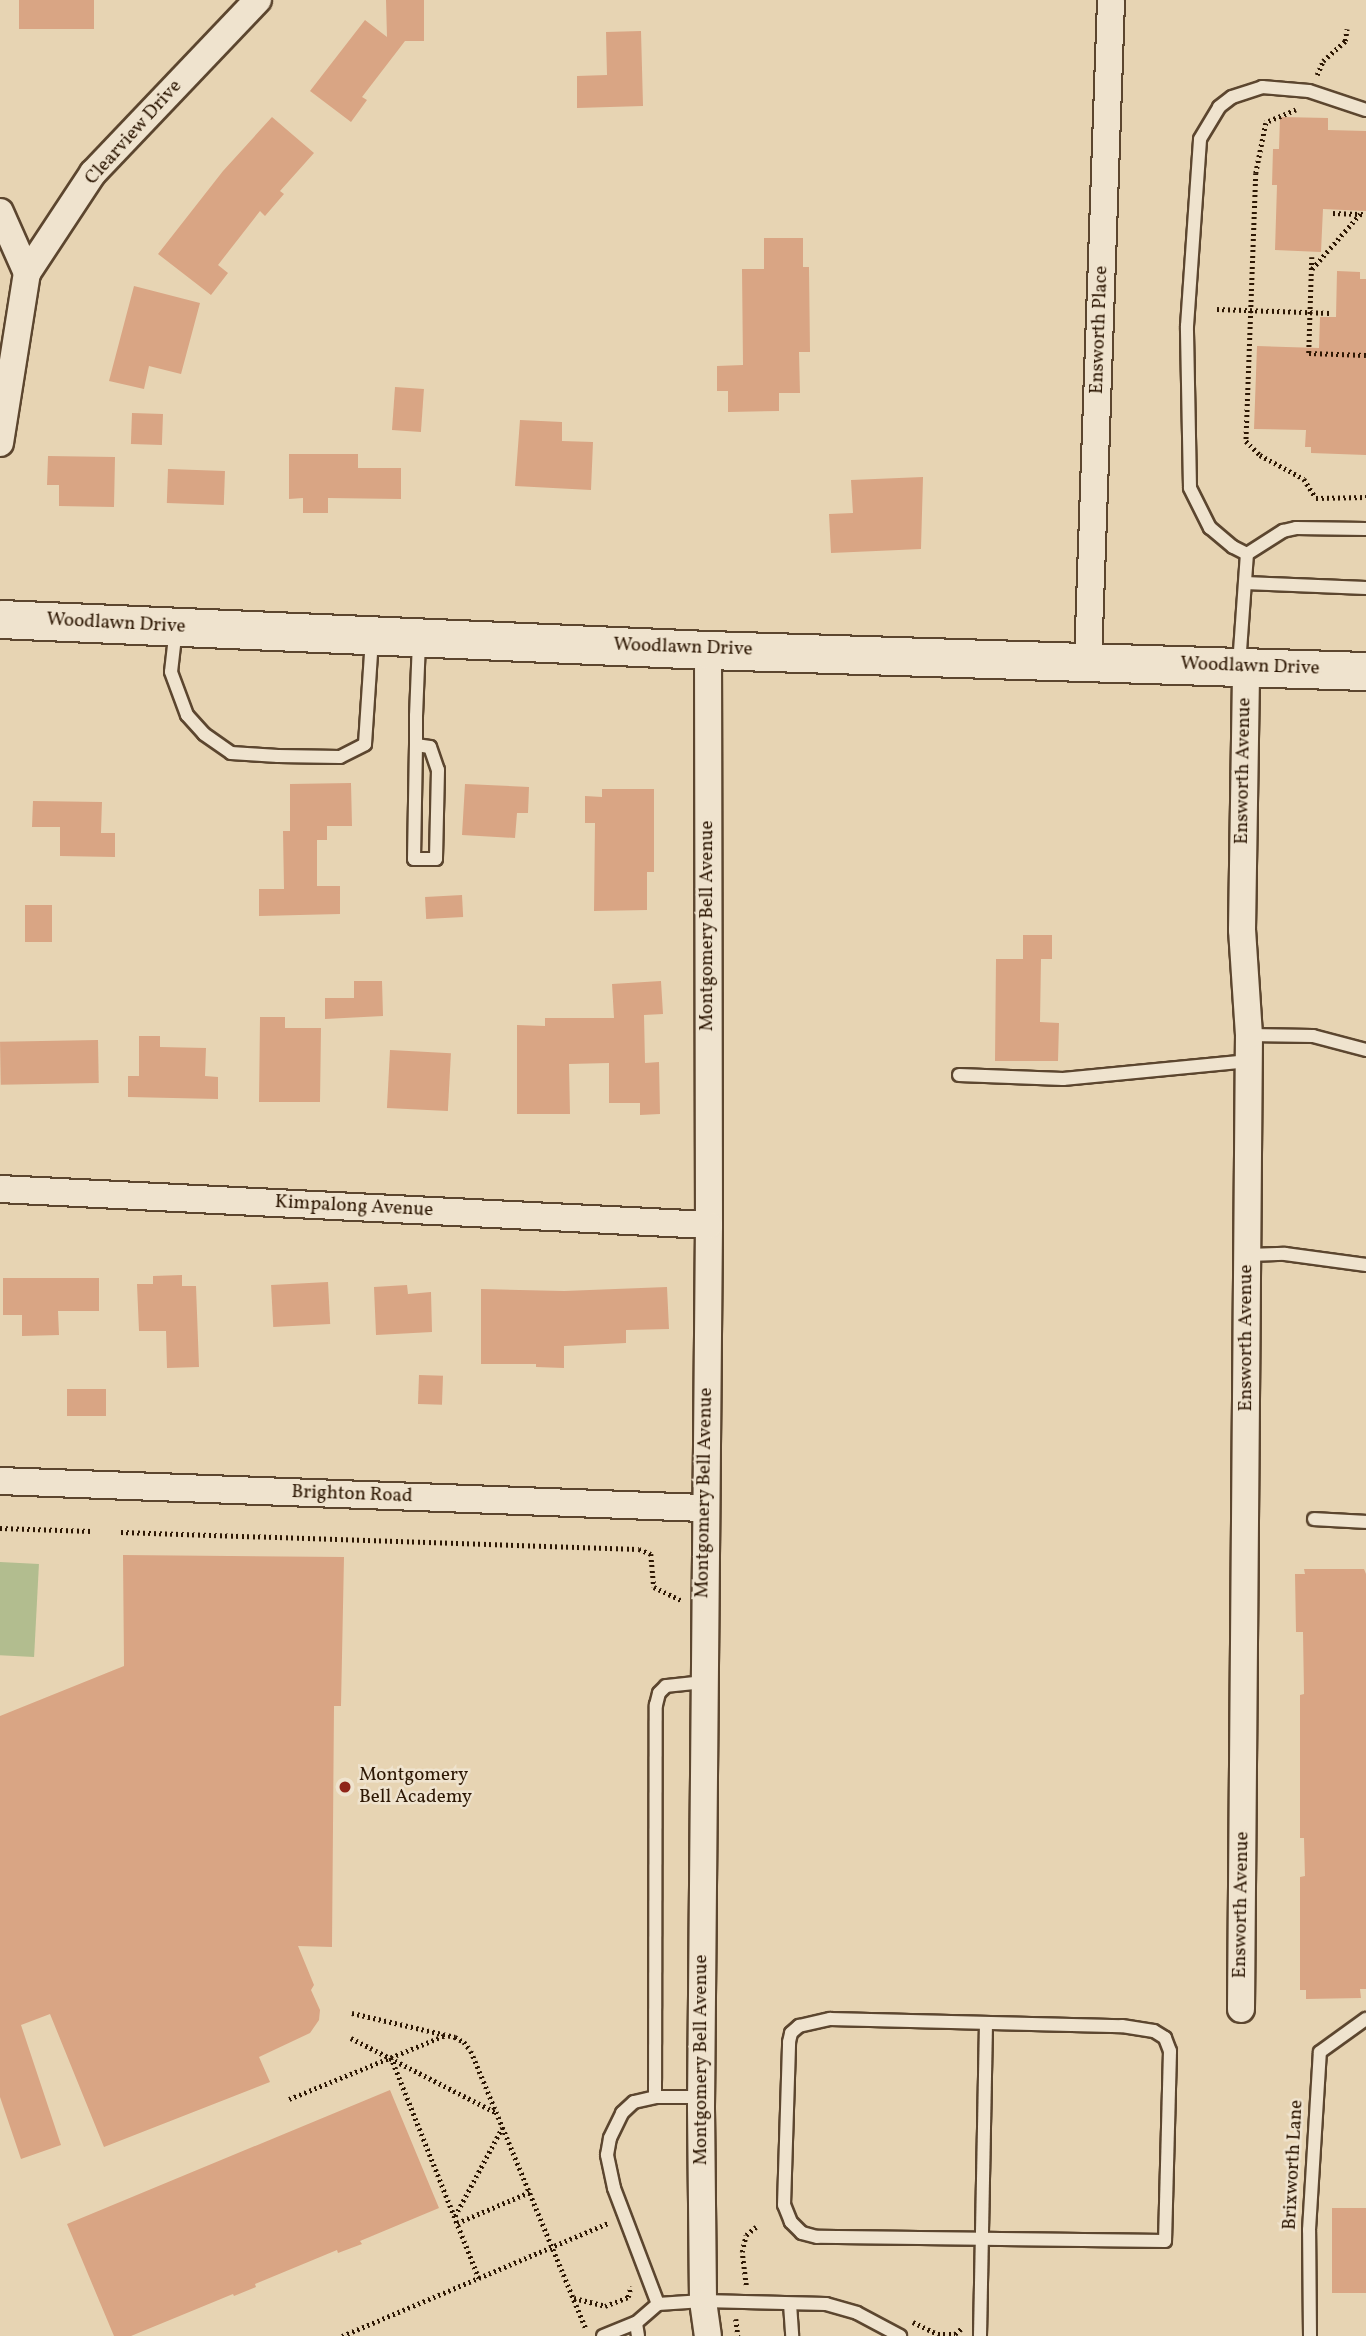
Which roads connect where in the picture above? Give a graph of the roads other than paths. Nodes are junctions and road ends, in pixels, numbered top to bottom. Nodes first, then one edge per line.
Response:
1 (258, 0) edge
2 (1111, 0) edge
3 (1366, 110) edge
4 (0, 212) edge
5 (27, 273) junction
6 (0, 443) edge
7 (1366, 529) edge
8 (1247, 554) junction
9 (1245, 583) junction
10 (1366, 588) edge
11 (0, 619) edge
12 (176, 627) junction
13 (372, 635) junction
14 (419, 637) junction
15 (708, 650) junction
16 (1088, 660) junction
17 (1242, 667) junction
18 (1366, 671) edge
19 (416, 745) junction
20 (1249, 1048) junction
21 (1366, 1050) edge
22 (959, 1075) dead end
23 (0, 1189) edge
24 (709, 1225) junction
25 (1248, 1255) junction
26 (1366, 1265) edge
27 (0, 1481) edge
28 (704, 1508) junction
29 (1314, 1519) dead end
30 (1366, 1522) edge
31 (703, 1682) junction
32 (1241, 2009) dead end
33 (1366, 2019) edge
34 (986, 2023) junction
35 (655, 2096) junction
36 (701, 2097) junction
37 (982, 2238) junction
38 (703, 2301) junction
39 (658, 2304) junction
40 (790, 2304) junction
41 (637, 2329) edge
42 (603, 2336) edge
43 (708, 2336) edge
44 (792, 2336) edge
45 (900, 2336) edge
46 (981, 2336) edge
47 (1310, 2336) edge

1 - 5 street, Clearview Drive
2 - 16 street, Ensworth Place
3 - 8 lane
4 - 5 street
5 - 6 street, Clearview Drive
7 - 8 lane
8 - 9 lane
9 - 10 lane
9 - 17 lane
11 - 12 main road, Woodlawn Drive
12 - 13 main road, Woodlawn Drive
12 - 13 lane
13 - 14 main road, Woodlawn Drive
14 - 15 main road, Woodlawn Drive
14 - 19 lane
15 - 16 main road, Woodlawn Drive
15 - 24 street, Montgomery Bell Avenue
16 - 17 main road, Woodlawn Drive
17 - 18 main road, Woodlawn Drive
17 - 20 street, Ensworth Avenue
19 - 19 lane
20 - 21 lane
20 - 22 lane
20 - 25 street, Ensworth Avenue
23 - 24 street, Kimpalong Avenue
24 - 28 street, Montgomery Bell Avenue
25 - 26 lane
25 - 32 street, Ensworth Avenue
27 - 28 street, Brighton Road
28 - 31 street, Montgomery Bell Avenue
29 - 30 lane
31 - 35 lane
31 - 36 street, Montgomery Bell Avenue
33 - 47 lane, Brixworth Lane
34 - 37 lane
34 - 37 lane
34 - 37 lane
35 - 36 lane
35 - 39 lane
36 - 38 street, Montgomery Bell Avenue
37 - 46 lane
38 - 39 lane
38 - 40 lane
38 - 43 street, Montgomery Bell Avenue
39 - 41 lane
40 - 44 lane
40 - 45 lane
41 - 42 lane

